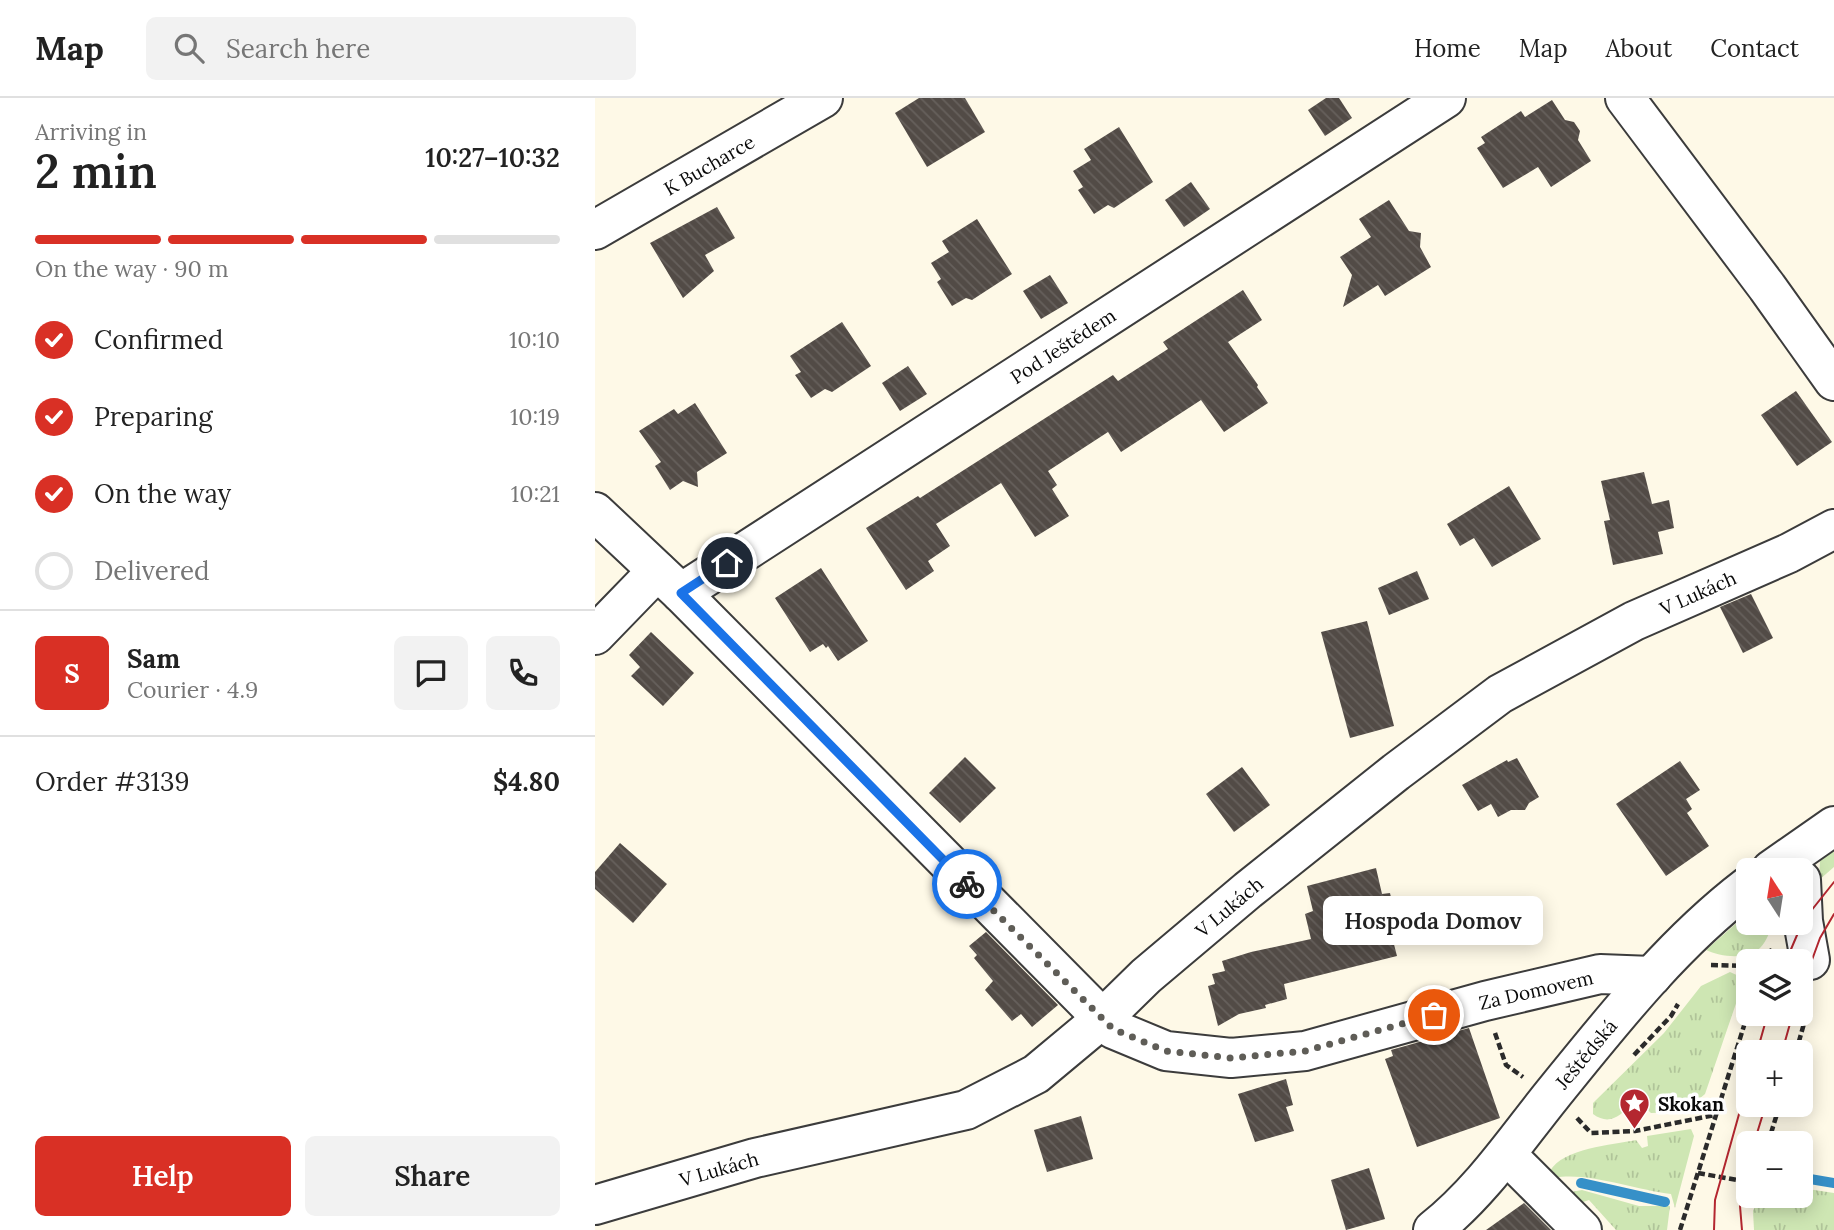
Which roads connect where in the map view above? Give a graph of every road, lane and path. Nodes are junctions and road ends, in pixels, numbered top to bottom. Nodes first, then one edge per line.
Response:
1 (823, 98) edge
2 (1446, 98) edge
3 (1625, 98) edge
4 (595, 230) edge
5 (1834, 382) edge
6 (595, 512) edge
7 (1834, 529) edge
8 (669, 582) junction
9 (595, 635) edge
10 (1834, 827) edge
11 (1802, 858) edge
12 (1736, 896) edge
13 (1736, 966) edge
14 (1701, 967) dead end
15 (1652, 976) junction
16 (1485, 1001) junction
17 (1101, 1019) junction
18 (1744, 1026) edge
19 (1562, 1105) junction
20 (1715, 1115) junction
21 (1507, 1155) junction
22 (1697, 1173) junction
23 (1736, 1180) edge
24 (595, 1205) edge
25 (1433, 1230) edge
26 (1582, 1230) edge
27 (1681, 1230) edge

1 - 4 street, K Bucharce
2 - 8 street, Pod Ještědem
3 - 5 street
6 - 8 street, Za Domovem
7 - 17 street, V Lukách
8 - 9 street, Pod Ještědem
8 - 17 street, Za Domovem
10 - 11 street
12 - 15 street, Ještědská
13 - 14 path
15 - 16 street, Za Domovem
15 - 19 street, Ještědská
16 - 17 street, Za Domovem
16 - 19 path
17 - 24 street, V Lukách
18 - 20 path
19 - 20 path
19 - 21 street, Ještědská
20 - 22 path
21 - 25 street, Ještědská
21 - 26 street
22 - 23 path
22 - 27 path

